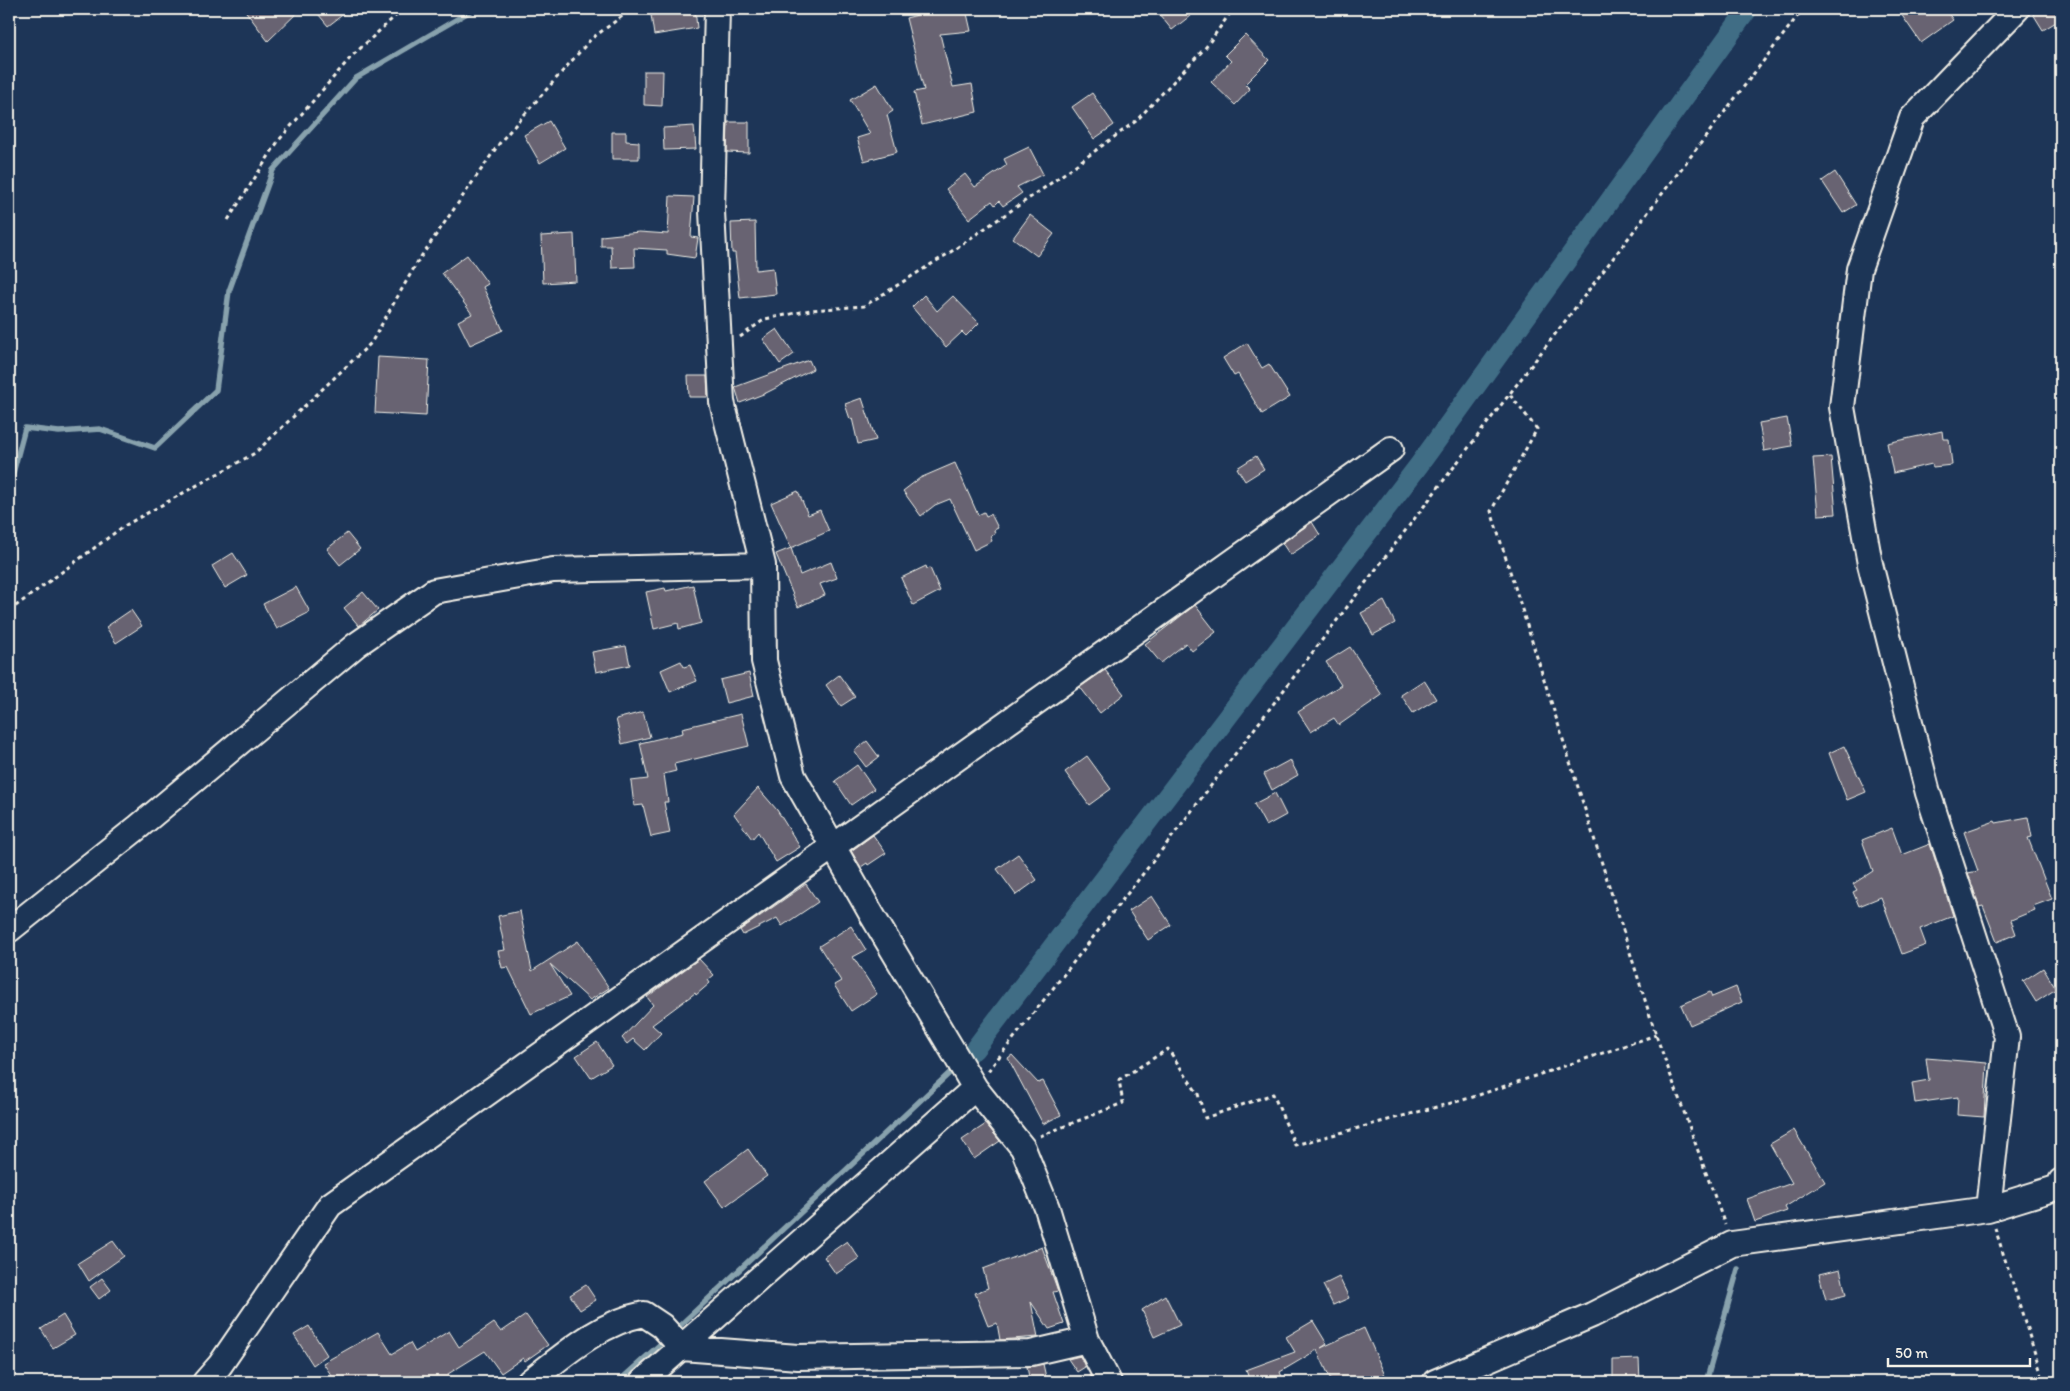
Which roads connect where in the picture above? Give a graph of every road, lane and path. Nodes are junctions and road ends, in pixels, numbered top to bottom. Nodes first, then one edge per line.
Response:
1 (403, 9) edge
2 (632, 9) edge
3 (717, 9) edge
4 (1233, 9) edge
5 (1803, 9) edge
6 (2016, 9) edge
7 (228, 220) dead end
8 (720, 352) junction
9 (1510, 395) junction
10 (1391, 449) dead end
11 (762, 565) junction
12 (9, 611) edge
13 (832, 846) junction
14 (9, 930) edge
15 (1656, 1035) junction
16 (965, 1071) junction
17 (1023, 1148) junction
18 (2061, 1181) edge
19 (1988, 1209) junction
20 (1732, 1244) junction
21 (674, 1340) junction
22 (1086, 1340) junction
23 (205, 1382) edge
24 (529, 1382) edge
25 (642, 1382) edge
26 (1110, 1382) edge
27 (1435, 1382) edge
28 (2044, 1382) edge

1 - 7 path
2 - 12 path
3 - 8 street
4 - 8 path
5 - 9 path
6 - 19 street
8 - 11 street
9 - 15 path
9 - 16 path
10 - 13 street
11 - 13 street
11 - 14 street
13 - 16 street
13 - 23 street
15 - 17 path
15 - 20 path
16 - 17 street
16 - 21 street
17 - 22 street
18 - 19 street
19 - 20 street
19 - 28 path
20 - 27 street
21 - 22 street
21 - 24 street
21 - 25 street
22 - 26 street

